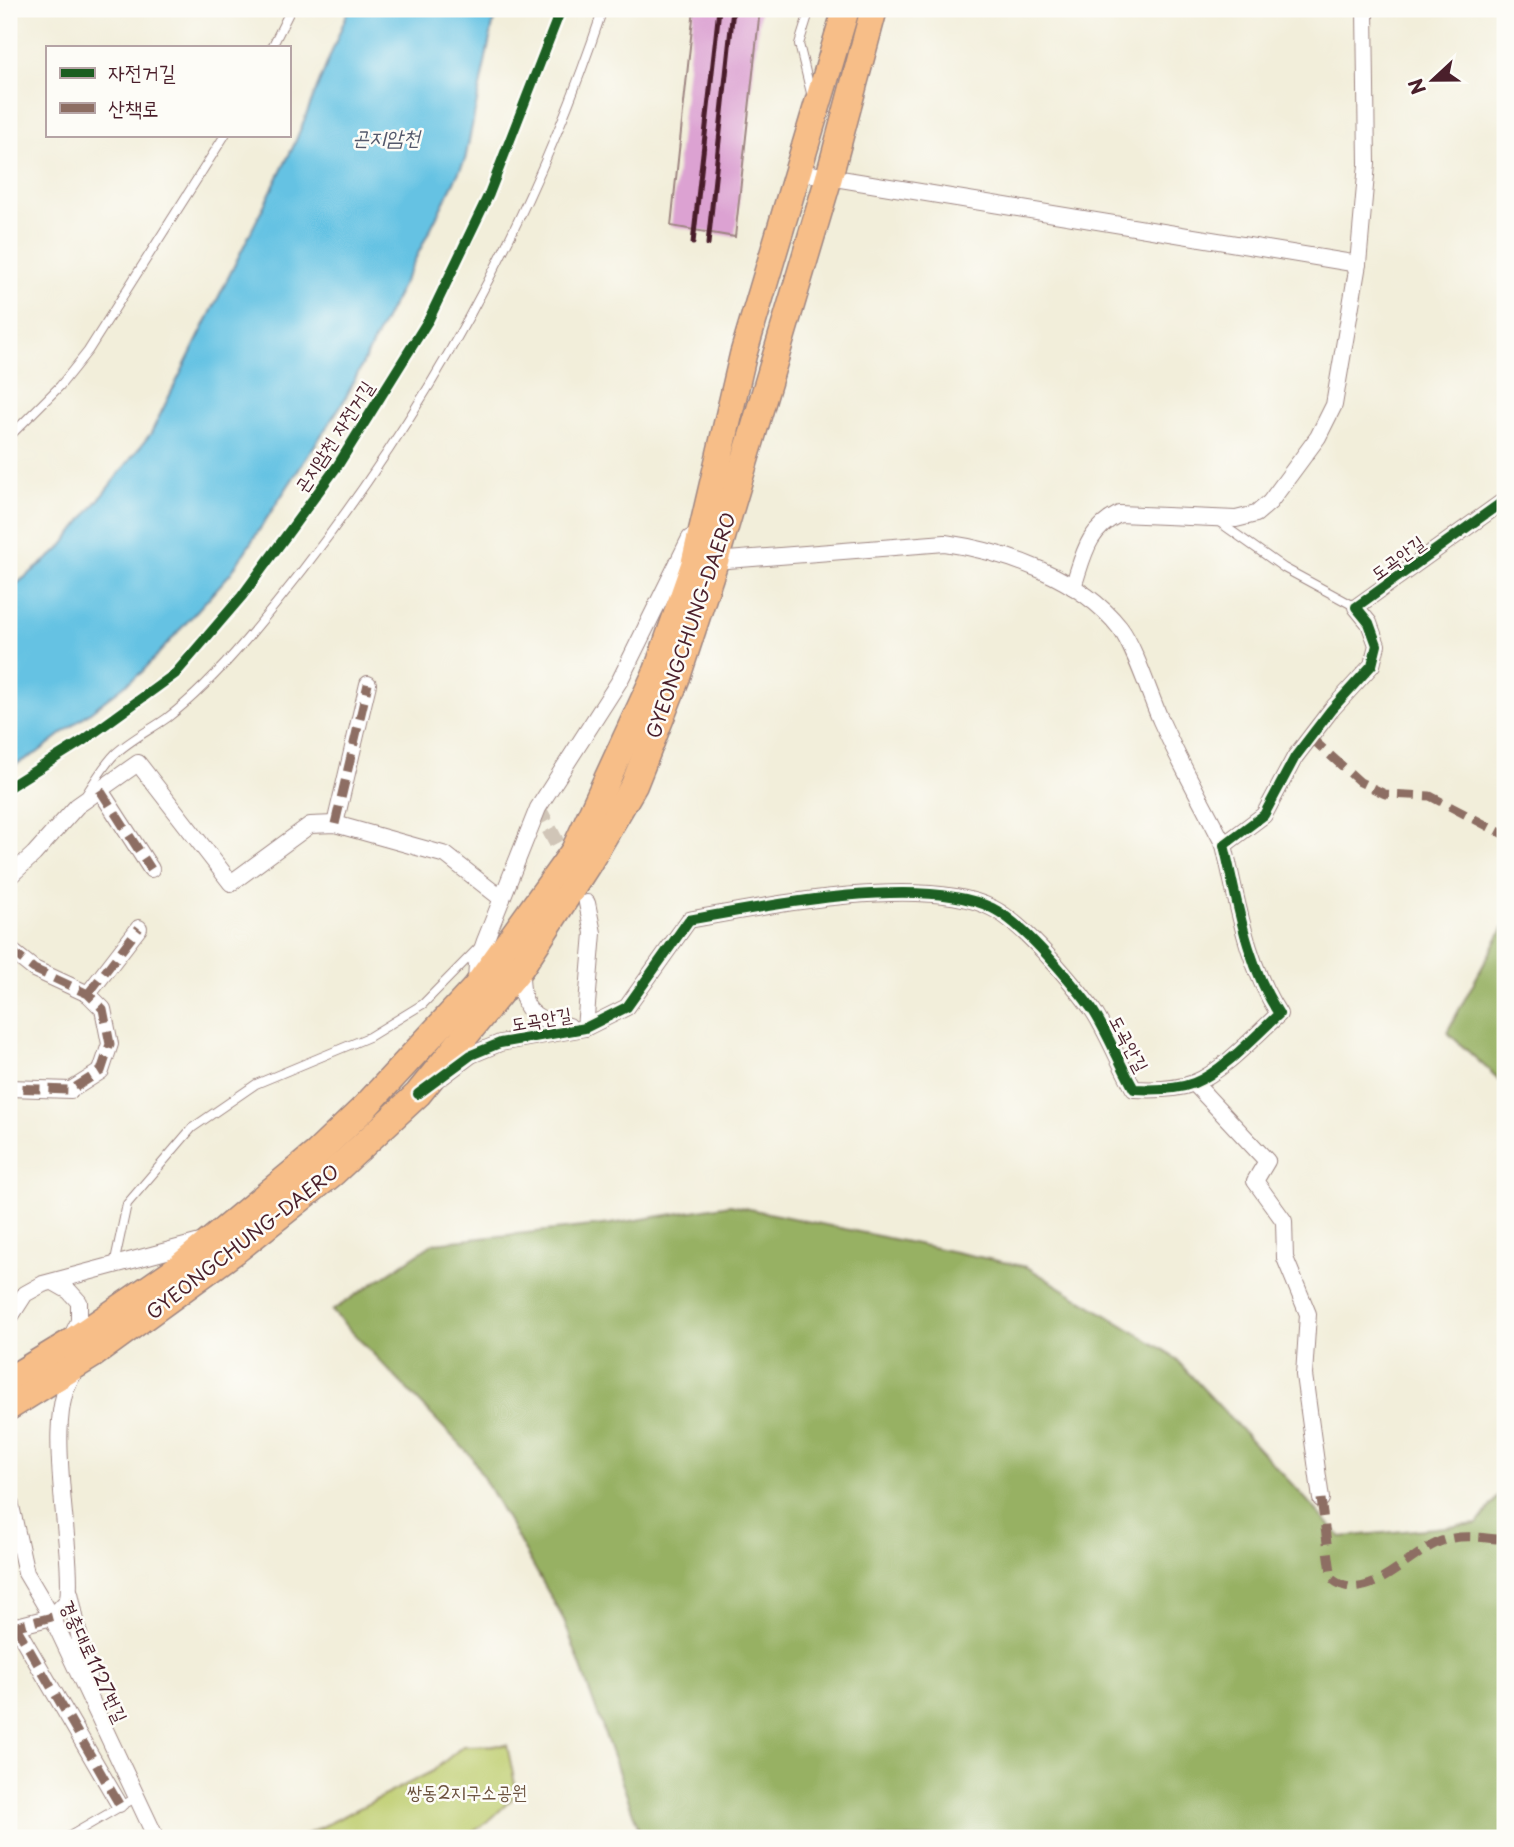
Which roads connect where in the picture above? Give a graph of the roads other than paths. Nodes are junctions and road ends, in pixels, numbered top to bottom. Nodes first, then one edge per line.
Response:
1 (291, 9) edge
2 (603, 9) edge
3 (810, 9) edge
4 (846, 9) edge
5 (874, 9) edge
6 (1365, 9) edge
7 (272, 46) edge
8 (816, 110) junction
9 (224, 136) edge
10 (798, 172) junction
11 (829, 177) junction
12 (785, 216) junction
13 (1358, 264) junction
14 (794, 291) junction
15 (9, 438) edge
16 (713, 481) junction
17 (1505, 500) edge
18 (1215, 518) junction
19 (715, 561) junction
20 (1073, 587) junction
21 (1356, 607) junction
22 (368, 684) dead end
23 (100, 790) junction
24 (77, 806) junction
25 (335, 824) junction
26 (1224, 845) junction
27 (151, 869) dead end
28 (9, 877) edge
29 (502, 899) junction
30 (587, 903) dead end
31 (139, 928) dead end
32 (485, 941) junction
33 (9, 949) edge
34 (521, 967) junction
35 (476, 987) junction
36 (88, 994) junction
37 (585, 1028) junction
38 (1194, 1083) junction
39 (9, 1088) edge
40 (418, 1094) junction
41 (222, 1232) junction
42 (114, 1265) junction
43 (55, 1283) junction
44 (9, 1319) edge
45 (79, 1350) junction
46 (9, 1380) edge
47 (9, 1407) edge
48 (9, 1497) edge
49 (1321, 1499) dead end
50 (9, 1546) edge
51 (26, 1573) junction
52 (69, 1590) junction
53 (52, 1617) junction
54 (12, 1627) edge
55 (99, 1720) junction
56 (137, 1797) junction
57 (119, 1804) junction
58 (66, 1838) edge
59 (156, 1838) edge

1 - 7 lane
2 - 24 lane
3 - 8 lane
4 - 8 main road, GYEONGCHUNG-DAERO
5 - 11 main road, GYEONGCHUNG-DAERO
6 - 13 street
8 - 10 main road, GYEONGCHUNG-DAERO
9 - 15 lane
10 - 11 street
10 - 12 main road, GYEONGCHUNG-DAERO
11 - 13 street
11 - 14 main road, GYEONGCHUNG-DAERO
12 - 14 main road
12 - 16 main road, GYEONGCHUNG-DAERO
13 - 18 street
14 - 19 main road, GYEONGCHUNG-DAERO
16 - 29 street
16 - 35 main road, GYEONGCHUNG-DAERO
17 - 21 street, 도곡안길
18 - 20 street
18 - 21 lane
19 - 20 street
19 - 34 main road, GYEONGCHUNG-DAERO
20 - 26 street
21 - 26 street
22 - 25 street
23 - 24 street
23 - 25 street
23 - 27 street
24 - 28 street
25 - 29 street
26 - 38 street, 도곡안길
29 - 32 street
30 - 37 street
31 - 36 street
32 - 35 street
32 - 42 lane
33 - 36 street
34 - 37 street
34 - 40 main road, GYEONGCHUNG-DAERO
35 - 41 main road, GYEONGCHUNG-DAERO
36 - 39 street
37 - 38 street, 도곡안길
37 - 40 street, 도곡안길
38 - 49 street
40 - 45 main road, GYEONGCHUNG-DAERO
41 - 42 street
41 - 45 main road, GYEONGCHUNG-DAERO
42 - 43 street
43 - 44 street
43 - 45 street
45 - 46 main road, GYEONGCHUNG-DAERO
45 - 47 main road, GYEONGCHUNG-DAERO
45 - 52 street
48 - 51 street, 경충대로1127번길
50 - 51 street
51 - 53 street, 경충대로1127번길
52 - 53 street
52 - 55 street
53 - 54 street
53 - 55 street, 경충대로1127번길
54 - 57 street
55 - 56 street, 경충대로1127번길
56 - 57 lane
56 - 59 street, 경충대로1127번길
57 - 58 lane

